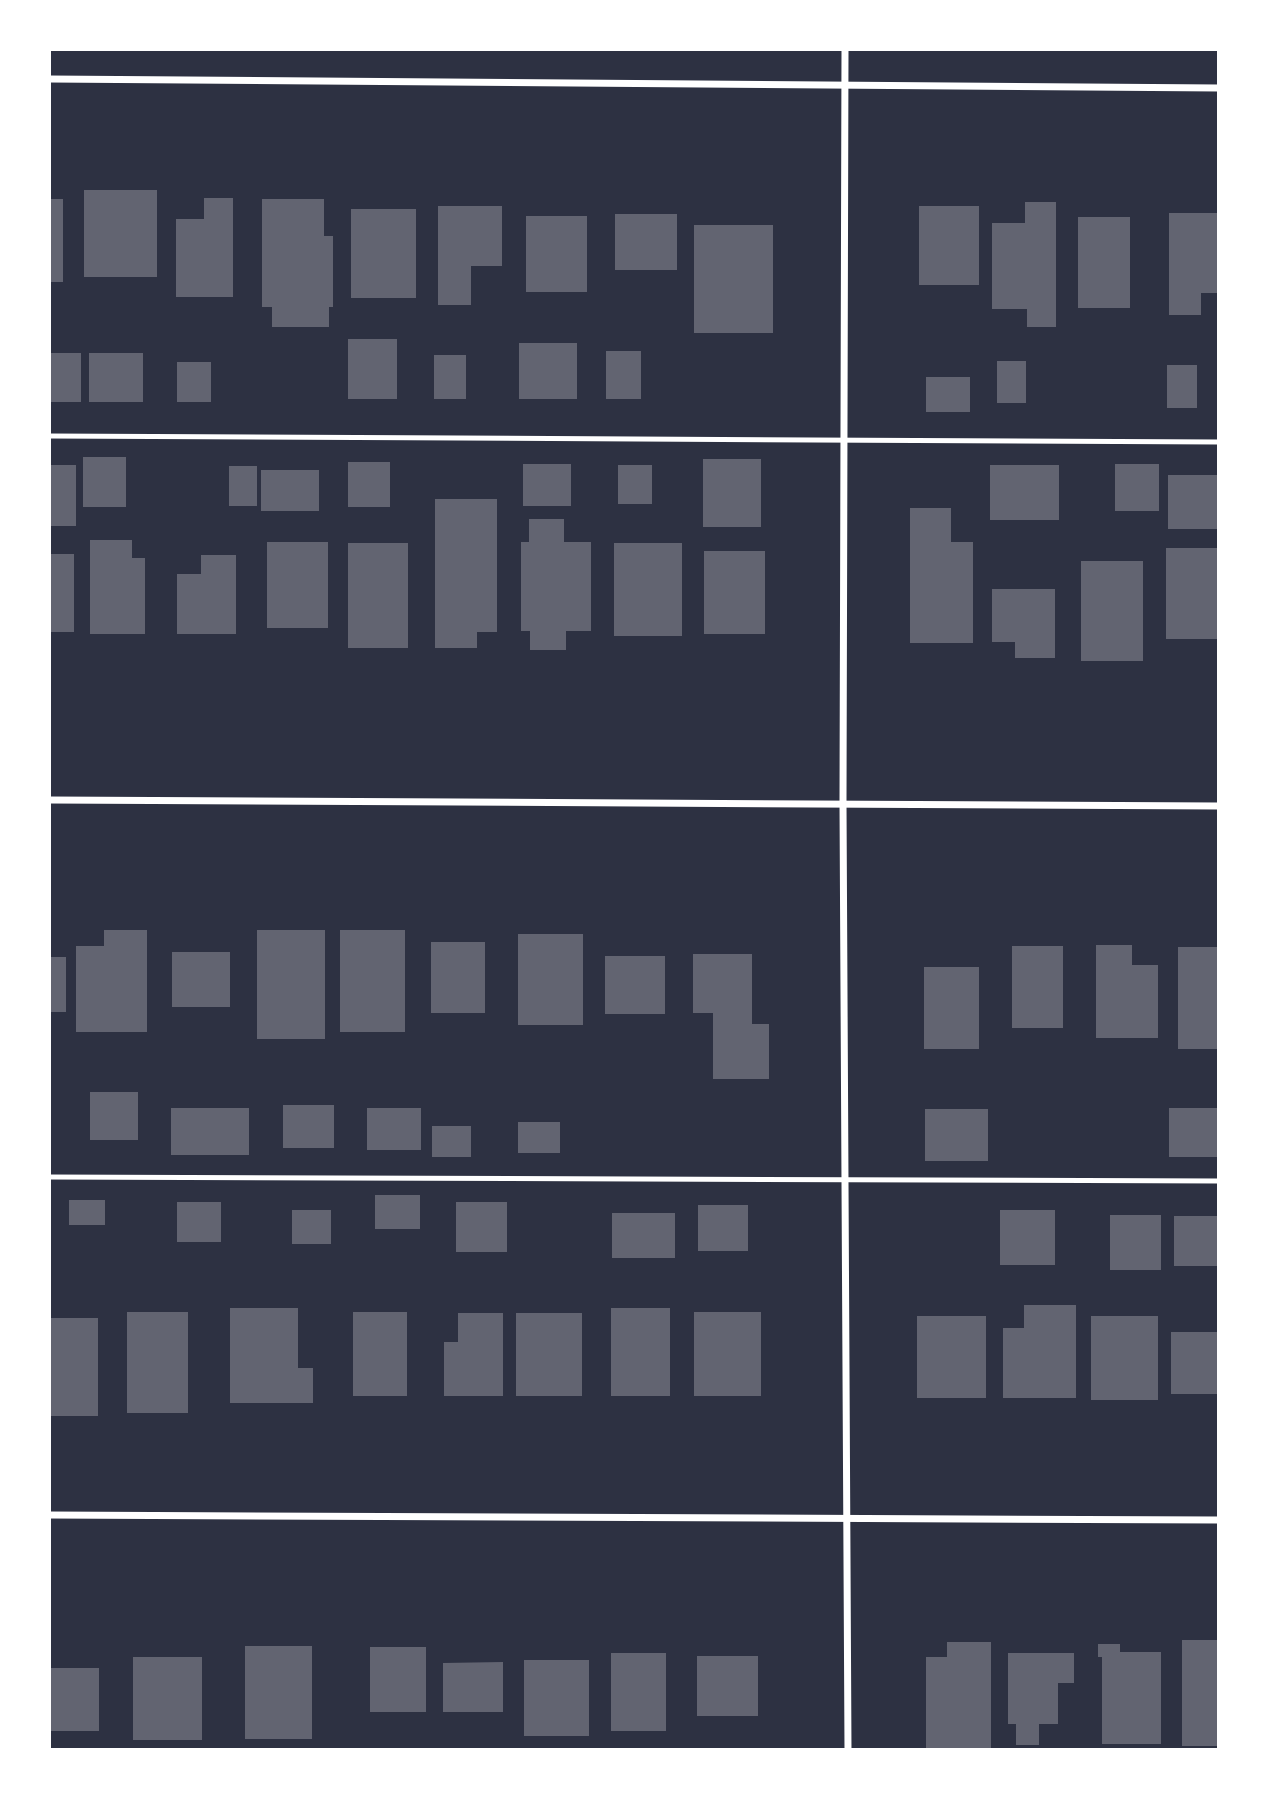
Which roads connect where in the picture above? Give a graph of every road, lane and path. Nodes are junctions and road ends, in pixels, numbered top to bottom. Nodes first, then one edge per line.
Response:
1 (845, 49) edge
2 (49, 79) edge
3 (845, 85) junction
4 (1219, 88) edge
5 (49, 436) edge
6 (846, 440) junction
7 (1219, 442) edge
8 (49, 800) edge
9 (844, 803) junction
10 (1219, 806) edge
11 (49, 1177) edge
12 (846, 1180) junction
13 (1219, 1181) edge
14 (49, 1515) edge
15 (848, 1518) junction
16 (1219, 1520) edge
17 (848, 1750) edge

1 - 3 street
2 - 3 street
3 - 4 street
3 - 6 street
5 - 6 lane
6 - 7 lane
6 - 9 street
8 - 9 street
9 - 10 street
9 - 12 street
11 - 12 lane
12 - 13 lane
12 - 15 street
14 - 15 street
15 - 16 street
15 - 17 street

